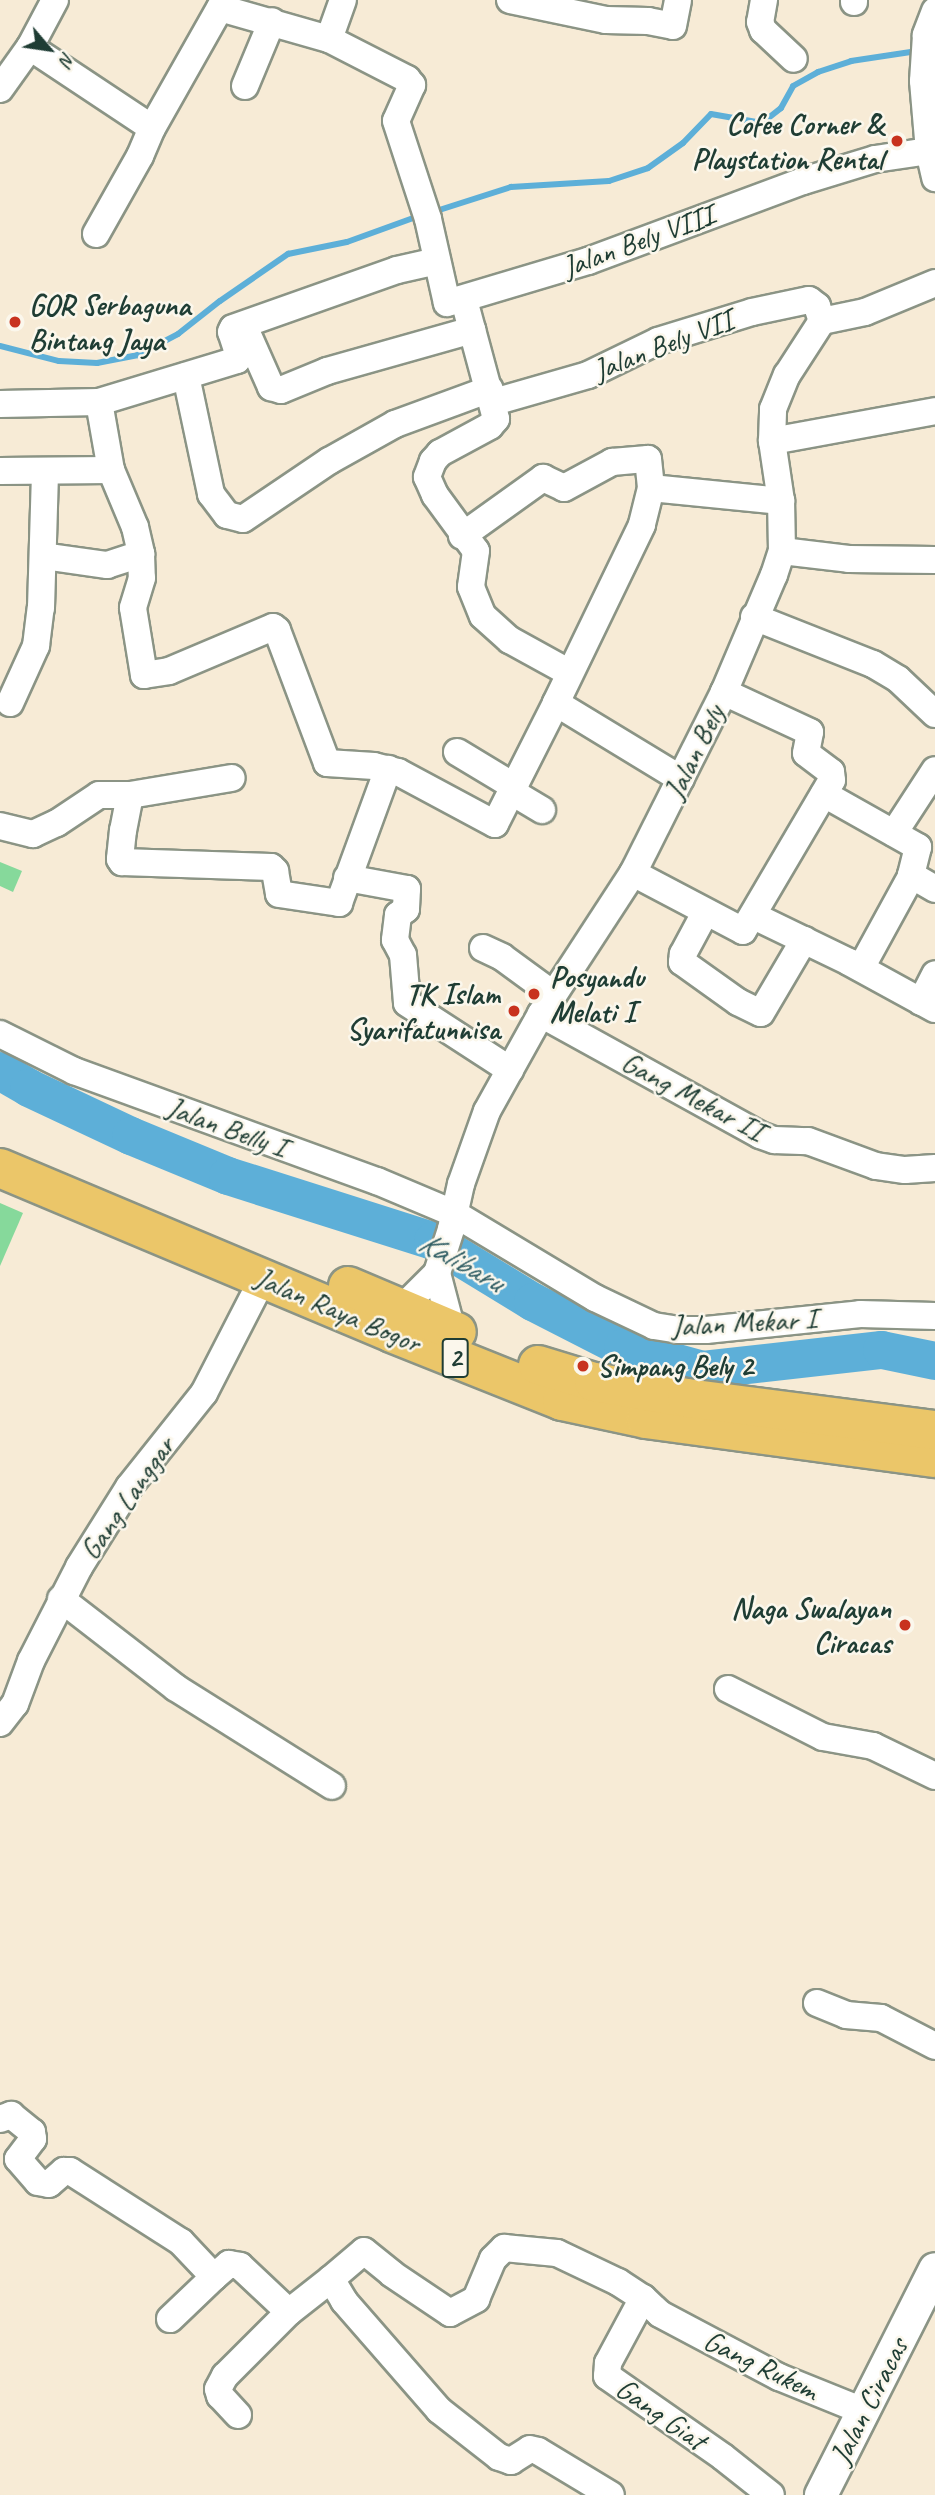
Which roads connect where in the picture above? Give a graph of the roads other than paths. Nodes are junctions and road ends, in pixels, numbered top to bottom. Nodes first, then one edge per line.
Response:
1 (55, 0) edge
2 (343, 0) edge
3 (510, 0) edge
4 (678, 0) edge
5 (764, 0) edge
6 (272, 21) junction
7 (929, 34) edge
8 (329, 39) junction
9 (30, 47) junction
10 (794, 59) dead end
11 (245, 86) dead end
12 (0, 89) edge
13 (152, 128) junction
14 (929, 151) junction
15 (935, 178) edge
16 (96, 234) dead end
17 (437, 261) junction
18 (935, 283) edge
19 (464, 300) junction
20 (822, 321) junction
21 (243, 324) junction
22 (472, 330) junction
23 (186, 376) junction
24 (99, 402) junction
25 (494, 402) junction
26 (0, 404) edge
27 (935, 411) edge
28 (772, 441) junction
29 (111, 470) junction
30 (0, 471) edge
31 (45, 472) junction
32 (651, 488) junction
33 (781, 501) junction
34 (462, 536) junction
35 (782, 551) junction
36 (141, 554) junction
37 (43, 556) junction
38 (935, 560) edge
39 (754, 617) junction
40 (570, 673) junction
41 (724, 692) junction
42 (10, 703) dead end
43 (556, 703) junction
44 (935, 714) edge
45 (457, 752) dead end
46 (388, 769) junction
47 (935, 770) edge
48 (232, 778) dead end
49 (681, 779) junction
50 (513, 789) junction
51 (824, 794) junction
52 (130, 795) junction
53 (541, 810) dead end
54 (0, 826) edge
55 (894, 833) junction
56 (633, 873) junction
57 (912, 876) junction
58 (346, 878) junction
59 (935, 889) edge
60 (705, 913) junction
61 (754, 916) junction
62 (804, 940) junction
63 (483, 948) dead end
64 (861, 968) junction
65 (935, 974) edge
66 (547, 1004) junction
67 (928, 1005) edge
68 (0, 1034) edge
69 (510, 1070) junction
70 (0, 1141) edge
71 (0, 1168) edge
72 (935, 1168) edge
73 (454, 1222) junction
74 (439, 1268) junction
75 (263, 1278) junction
76 (935, 1316) edge
77 (397, 1321) junction
78 (447, 1342) junction
79 (935, 1430) edge
80 (935, 1458) edge
81 (61, 1599) junction
82 (729, 1689) dead end
83 (0, 1723) edge
84 (935, 1776) edge
85 (332, 1786) dead end
86 (817, 2003) dead end
87 (935, 2046) edge
88 (0, 2119) edge
89 (935, 2269) edge
90 (214, 2277) junction
91 (331, 2279) junction
92 (652, 2306) junction
93 (289, 2312) junction
94 (170, 2319) dead end
95 (863, 2412) junction
96 (239, 2415) dead end
97 (611, 2495) edge
98 (771, 2495) edge
99 (821, 2495) edge

1 - 9 street
2 - 8 street
3 - 4 street
5 - 10 street
6 - 8 street
6 - 11 street
6 - 13 street
7 - 14 street
8 - 17 street
9 - 12 street
9 - 13 street
13 - 16 street
14 - 15 street
14 - 19 street, Jalan Bely VIII
17 - 19 street
17 - 21 street
18 - 20 street
19 - 22 street
20 - 25 street, Jalan Bely VII
20 - 28 street, Jalan Bely
21 - 22 street
21 - 23 street
22 - 25 street
23 - 24 street
23 - 25 street
24 - 26 street
24 - 29 street
25 - 34 street
27 - 28 street
28 - 33 street, Jalan Bely
29 - 31 street
29 - 36 street
30 - 31 street
31 - 37 street
32 - 33 street
32 - 34 street
32 - 40 street
33 - 35 street, Jalan Bely
34 - 40 street
35 - 38 street
35 - 39 street, Jalan Bely
36 - 37 street
36 - 46 street
37 - 42 street
39 - 41 street, Jalan Bely
39 - 44 street
40 - 43 street
41 - 49 street, Jalan Bely
41 - 51 street
43 - 49 street
43 - 50 street
45 - 50 street
46 - 50 street
46 - 58 street
47 - 55 street
48 - 52 street
49 - 56 street, Jalan Bely
50 - 53 street
51 - 55 street
51 - 61 street
52 - 54 street
52 - 58 street
55 - 57 street
56 - 60 street
56 - 66 street, Jalan Bely
57 - 59 street
57 - 64 street
58 - 69 street
60 - 61 street
60 - 62 street
61 - 62 street
62 - 64 street
63 - 66 street, Gang Mekar II
64 - 67 street
65 - 67 street
66 - 69 street, Jalan Bely
66 - 72 street, Gang Mekar II
68 - 73 street, Jalan Belly I
69 - 73 street, Jalan Bely
70 - 77 highway, Jalan Raya Bogor / 2
71 - 75 highway, Jalan Raya Bogor / 2
73 - 74 street, Jalan Bely
73 - 76 street, Jalan Mekar I
74 - 77 street, Jalan Bely
74 - 78 street
75 - 77 highway, Jalan Raya Bogor / 2
75 - 81 street, Gang Langgar
77 - 78 highway, Jalan Raya Bogor / 2
78 - 79 highway, Jalan Raya Bogor / 2
78 - 80 highway, Jalan Raya Bogor / 2
81 - 83 street, Gang Langgar
81 - 85 street
82 - 84 street
86 - 87 street
88 - 90 street
89 - 95 street, Jalan Ciracas
90 - 93 street
90 - 94 street
91 - 92 street, Gang Rukem
91 - 93 street
91 - 97 street
92 - 95 street, Gang Rukem
92 - 98 street, Gang Giat
93 - 96 street
95 - 99 street, Jalan Ciracas

